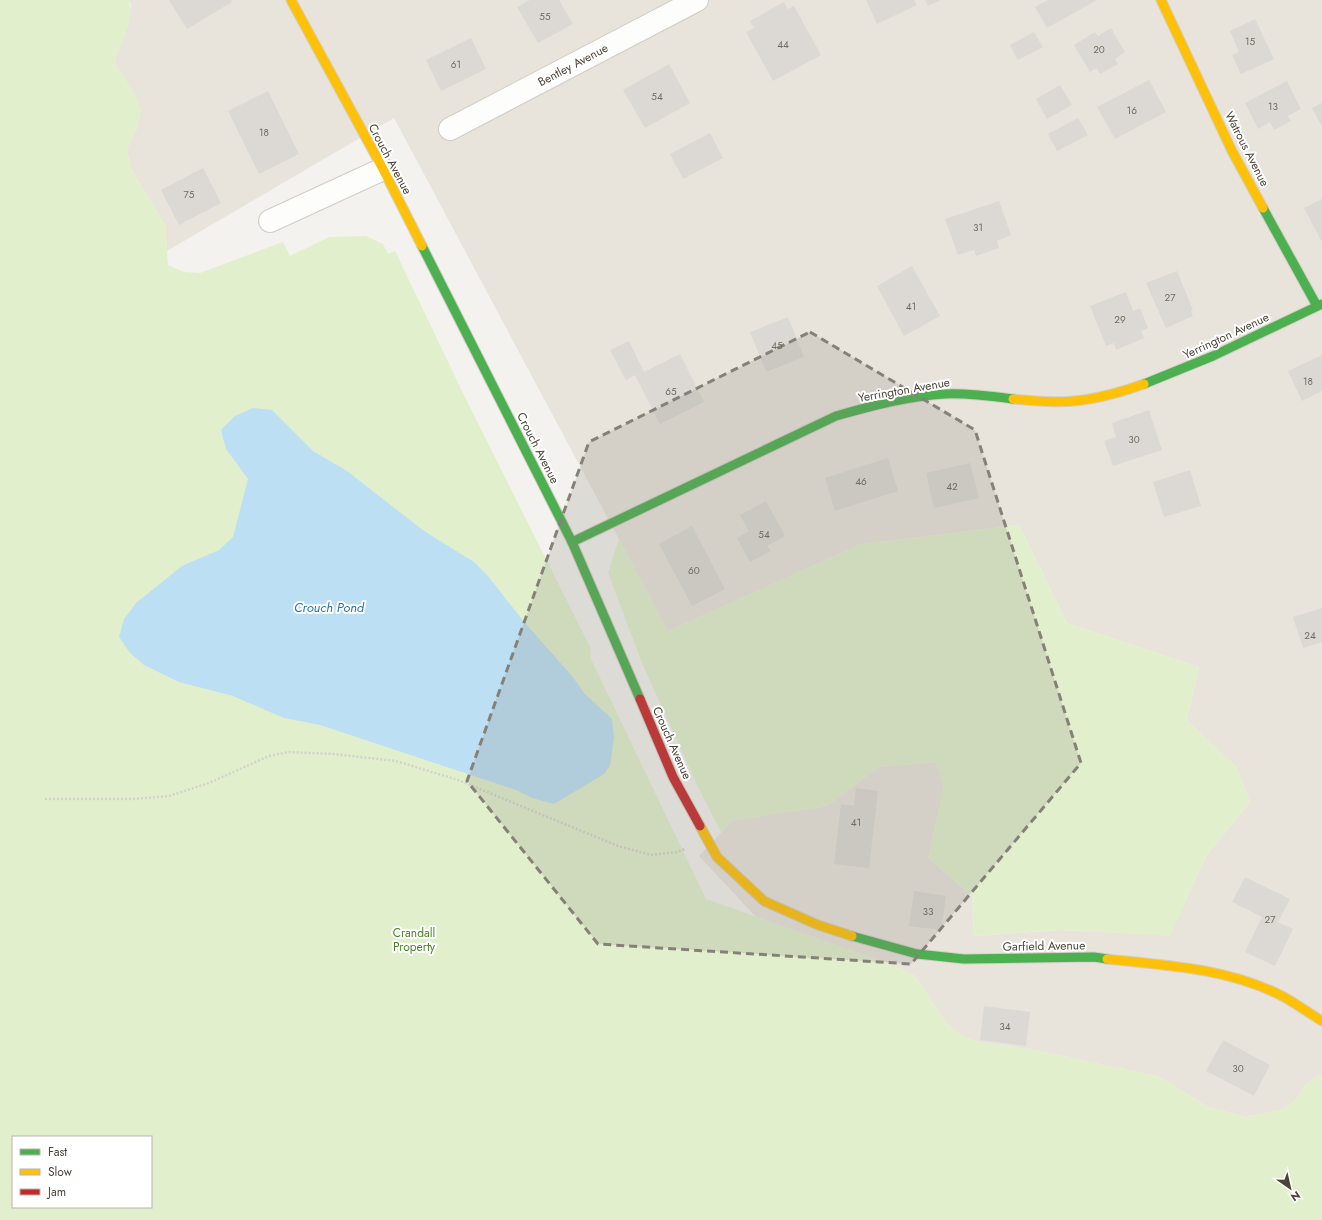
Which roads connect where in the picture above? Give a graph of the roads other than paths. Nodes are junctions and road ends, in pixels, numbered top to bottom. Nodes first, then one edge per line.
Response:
1 (291, 0) edge
2 (697, 0) edge
3 (1161, 0) edge
4 (450, 129) dead end
5 (383, 169) junction
6 (270, 221) dead end
7 (1320, 305) edge
8 (572, 542) junction
9 (764, 901) joint
10 (1322, 1021) edge

1 - 5 street, Crouch Avenue
2 - 4 street, Bentley Avenue
3 - 7 street, Watrous Avenue
5 - 6 street
5 - 8 street, Crouch Avenue
7 - 8 street, Yerrington Avenue
8 - 9 street, Crouch Avenue
9 - 10 street, Garfield Avenue

